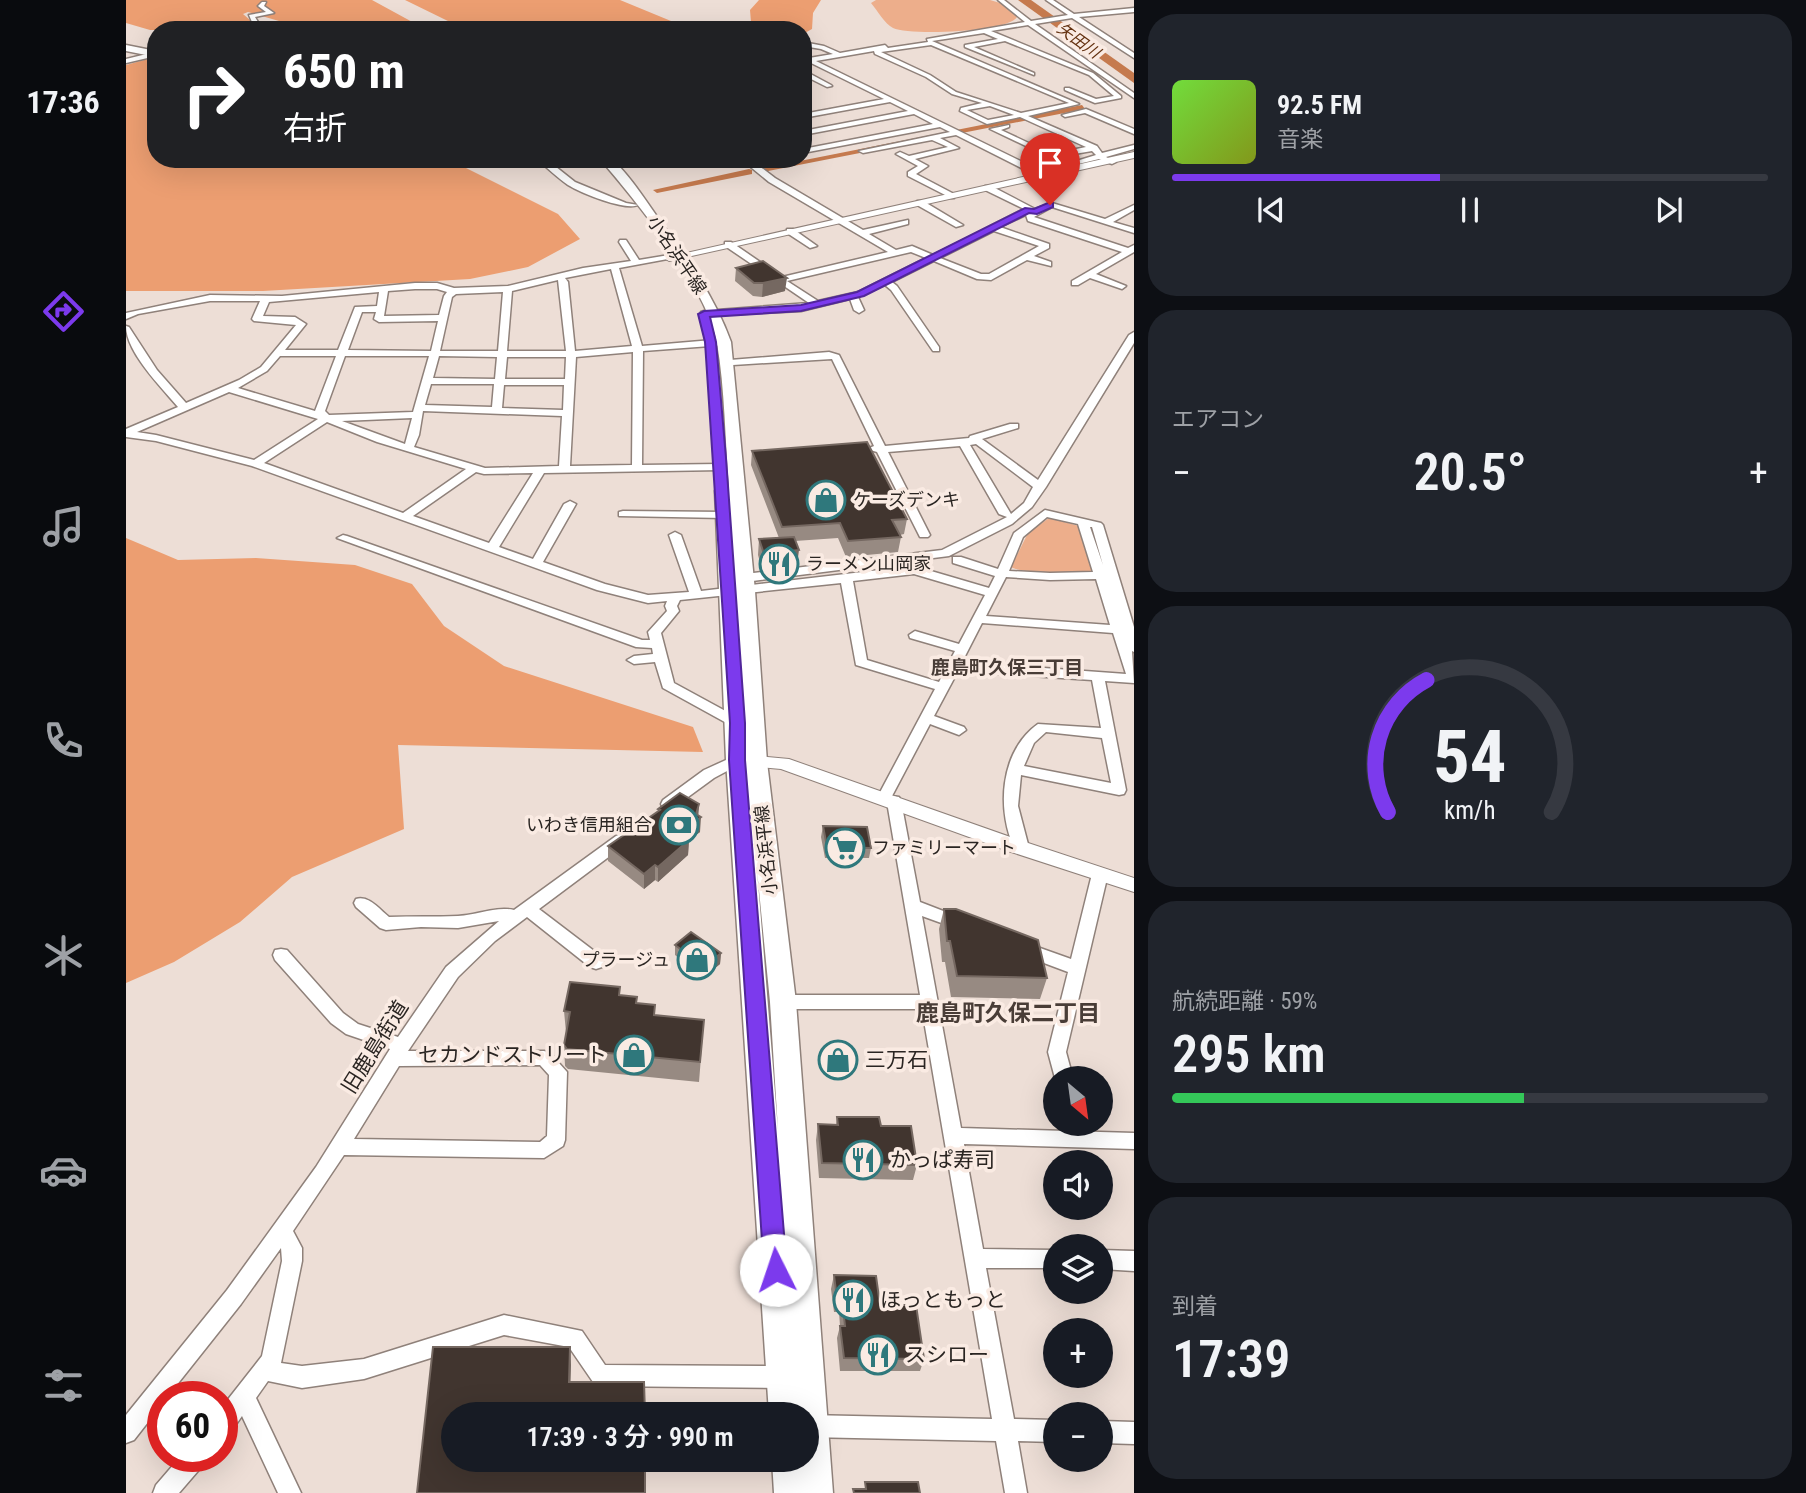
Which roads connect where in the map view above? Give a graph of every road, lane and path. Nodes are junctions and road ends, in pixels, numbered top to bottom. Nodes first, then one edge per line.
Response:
1 (1001, 0) edge
2 (1049, 0) edge
3 (264, 3) dead end
4 (1134, 10) edge
5 (1071, 16) junction
6 (254, 21) edge
7 (1031, 23) junction
8 (985, 31) junction
9 (998, 36) junction
10 (1007, 39) junction
11 (126, 45) edge
12 (812, 45) edge
13 (147, 51) edge
14 (840, 54) junction
15 (147, 55) edge
16 (1134, 56) edge
17 (812, 59) edge
18 (126, 61) edge
19 (812, 62) edge
20 (1062, 62) junction
21 (1042, 66) dead end
22 (1037, 76) dead end
23 (812, 77) edge
24 (829, 86) dead end
25 (1060, 86) dead end
26 (877, 93) junction
27 (1134, 96) edge
28 (890, 100) junction
29 (988, 104) junction
30 (812, 105) edge
31 (915, 112) junction
32 (812, 114) edge
33 (1027, 118) junction
34 (812, 121) edge
35 (939, 125) junction
36 (827, 129) junction
37 (812, 132) edge
38 (954, 132) junction
39 (1134, 132) edge
40 (934, 138) junction
41 (850, 142) junction
42 (1134, 147) edge
43 (1094, 148) junction
44 (812, 149) edge
45 (863, 151) dead end
46 (1134, 155) edge
47 (1056, 157) junction
48 (1101, 157) junction
49 (1112, 162) junction
50 (1074, 163) junction
51 (552, 168) edge
52 (604, 168) edge
53 (614, 168) edge
54 (757, 168) edge
55 (1084, 168) junction
56 (1046, 177) junction
57 (988, 188) junction
58 (951, 196) junction
59 (920, 203) junction
60 (634, 205) junction
61 (1134, 207) edge
62 (1031, 211) junction
63 (840, 220) junction
64 (905, 222) dead end
65 (1106, 222) junction
66 (962, 227) dead end
67 (994, 228) junction
68 (1134, 231) edge
69 (786, 232) junction
70 (862, 233) junction
71 (623, 242) dead end
72 (728, 244) junction
73 (799, 245) dead end
74 (813, 246) dead end
75 (1132, 249) edge
76 (895, 253) junction
77 (674, 257) junction
78 (1027, 257) junction
79 (933, 260) junction
80 (637, 263) junction
81 (1048, 264) dead end
82 (614, 266) junction
83 (1088, 275) junction
84 (560, 277) junction
85 (779, 280) junction
86 (886, 282) junction
87 (1075, 282) dead end
88 (1122, 286) dead end
89 (384, 288) junction
90 (508, 289) junction
91 (454, 291) junction
92 (853, 296) junction
93 (266, 299) junction
94 (817, 305) junction
95 (380, 309) junction
96 (859, 310) dead end
97 (709, 314) junction
98 (126, 316) edge
99 (443, 318) junction
100 (126, 329) edge
101 (1134, 335) edge
102 (638, 349) junction
103 (722, 349) junction
104 (936, 349) dead end
105 (279, 353) junction
106 (343, 354) junction
107 (436, 354) junction
108 (503, 354) junction
109 (571, 354) junction
110 (428, 381) junction
111 (501, 382) junction
112 (569, 382) junction
113 (231, 388) junction
114 (185, 409) junction
115 (497, 410) junction
116 (418, 412) junction
117 (567, 413) junction
118 (326, 418) junction
119 (1014, 426) dead end
120 (126, 433) edge
121 (977, 441) junction
122 (963, 442) junction
123 (408, 448) junction
124 (881, 449) junction
125 (853, 450) edge
126 (729, 461) junction
127 (256, 464) junction
128 (475, 468) junction
129 (637, 469) junction
130 (540, 471) junction
131 (564, 471) junction
132 (1040, 486) junction
133 (570, 504) dead end
134 (623, 514) dead end
135 (1006, 514) dead end
136 (724, 515) junction
137 (406, 516) junction
138 (676, 535) dead end
139 (924, 535) dead end
140 (343, 538) dead end
141 (492, 548) junction
142 (957, 560) dead end
143 (536, 564) junction
144 (1003, 572) junction
145 (1106, 575) junction
146 (846, 577) junction
147 (739, 587) junction
148 (992, 593) junction
149 (697, 596) junction
150 (674, 597) junction
151 (978, 619) junction
152 (1123, 630) junction
153 (915, 635) dead end
154 (1134, 648) edge
155 (962, 649) junction
156 (659, 651) junction
157 (634, 660) dead end
158 (953, 666) junction
159 (1098, 677) junction
160 (1134, 679) edge
161 (942, 687) junction
162 (926, 719) junction
163 (737, 723) junction
164 (959, 730) dead end
165 (1110, 734) junction
166 (747, 761) junction
167 (1016, 769) junction
168 (889, 800) junction
169 (655, 814) edge
170 (633, 831) edge
171 (1021, 848) junction
172 (1100, 874) junction
173 (1134, 885) edge
174 (362, 903) dead end
175 (914, 906) junction
176 (523, 913) junction
177 (976, 930) edge
178 (1014, 944) edge
179 (281, 955) dead end
180 (596, 962) dead end
181 (1077, 968) junction
182 (783, 1002) junction
183 (930, 1002) junction
184 (398, 1053) junction
185 (1061, 1066) edge
186 (1043, 1133) edge
187 (954, 1136) junction
188 (1103, 1136) edge
189 (1134, 1141) edge
190 (340, 1147) junction
191 (282, 1231) junction
192 (975, 1258) junction
193 (1043, 1259) edge
194 (1113, 1261) edge
195 (1134, 1261) edge
196 (263, 1370) junction
197 (784, 1377) junction
198 (244, 1396) junction
199 (785, 1402) edge
200 (808, 1402) edge
201 (238, 1404) edge
202 (819, 1426) edge
203 (1005, 1430) junction
204 (1043, 1431) edge
205 (126, 1432) edge
206 (1113, 1432) edge
207 (1134, 1433) edge
208 (182, 1472) edge
209 (789, 1472) edge
210 (814, 1472) edge
211 (164, 1493) edge
212 (290, 1493) edge
213 (791, 1493) edge
214 (816, 1493) edge
215 (1016, 1493) edge

1 - 7 street
2 - 5 street
3 - 6 street
4 - 5 street
5 - 7 street
5 - 16 street
7 - 8 street
7 - 27 street
8 - 9 street
8 - 14 street
9 - 10 street
9 - 10 street
10 - 20 street
10 - 22 street
11 - 13 main road
12 - 14 street
14 - 17 street
15 - 18 street
19 - 26 street
20 - 21 street
20 - 25 street
23 - 24 street
26 - 28 street
26 - 30 street
28 - 31 street
28 - 32 street
29 - 33 street
29 - 33 street
29 - 33 street
31 - 35 street
31 - 36 street
33 - 39 street
33 - 43 street
33 - 47 street
34 - 36 street
35 - 38 street
35 - 41 street
36 - 37 street
36 - 41 street
38 - 40 street
38 - 56 street
40 - 45 street
40 - 58 street
41 - 44 street
42 - 48 street
43 - 47 street
43 - 48 street
46 - 49 street
47 - 50 street
48 - 49 street
48 - 50 street
49 - 55 street
50 - 55 street
51 - 60 street
52 - 60 main road
53 - 77 main road, 小名浜平線
54 - 63 street
55 - 56 street
56 - 57 street
57 - 58 street
57 - 62 street
58 - 59 street
59 - 63 street
59 - 66 street
60 - 77 main road
61 - 65 street
62 - 65 street
62 - 67 street
62 - 75 street
63 - 69 street
63 - 70 street
64 - 70 street
65 - 68 street
67 - 78 street
67 - 79 street
69 - 72 street
69 - 73 street
69 - 74 street
70 - 76 street
71 - 80 street
72 - 77 street
72 - 85 street
75 - 83 street
76 - 79 street
76 - 85 street
77 - 80 street
77 - 97 main road, 小名浜平線
78 - 79 street
78 - 81 street
79 - 86 street
80 - 82 street
82 - 84 street
82 - 102 street
83 - 87 street
83 - 88 street
84 - 90 street
84 - 109 street
85 - 94 street
86 - 92 street
86 - 104 street
89 - 91 street
89 - 93 street
89 - 95 street
90 - 91 street
90 - 108 street
91 - 99 street
92 - 94 street
92 - 96 street
93 - 98 street
93 - 105 street
94 - 97 street
95 - 99 street
95 - 106 street
97 - 103 main road, 小名浜平線
99 - 107 street
100 - 114 street
101 - 132 street
102 - 103 street
102 - 109 street
102 - 129 street
103 - 124 street
103 - 126 main road, 小名浜平線
105 - 106 street
105 - 113 street
106 - 107 street
106 - 118 street
107 - 108 street
107 - 110 street
108 - 109 street
108 - 111 street
109 - 112 street
110 - 111 street
110 - 116 street
111 - 112 street
111 - 115 street
112 - 117 street
113 - 114 street
113 - 118 street
114 - 120 street
115 - 116 street
115 - 117 street
116 - 118 street
116 - 123 street
117 - 131 street
118 - 123 street
118 - 127 street
119 - 121 street
120 - 127 street
121 - 122 street
121 - 132 street
122 - 124 street
122 - 135 street
123 - 128 street
124 - 125 street
124 - 139 street
126 - 129 street
126 - 136 main road
126 - 147 main road, 小名浜平線
127 - 137 street
128 - 130 street
128 - 137 street
129 - 131 street
130 - 131 street
130 - 141 street
132 - 147 street
133 - 143 street
134 - 136 street
136 - 147 main road
137 - 141 street
138 - 149 street
140 - 156 street
141 - 143 street
142 - 144 street
143 - 150 street
144 - 145 street
144 - 145 street
144 - 148 street
145 - 152 street
146 - 147 street
146 - 148 street
146 - 161 street
147 - 149 street
147 - 163 main road
147 - 166 main road, 小名浜平線
148 - 151 street
149 - 150 street
150 - 156 street
151 - 152 street
151 - 155 street
152 - 154 street
152 - 160 street
153 - 155 street
155 - 158 street
156 - 157 street
156 - 163 street
158 - 159 street
158 - 161 street
159 - 160 street
159 - 165 street
161 - 162 street
162 - 164 street
162 - 168 street
163 - 166 main road
165 - 167 street
165 - 167 street
166 - 168 street
166 - 169 street
166 - 182 main road, 小名浜平線
166 - 197 main road
167 - 171 street
168 - 171 street
168 - 175 street
170 - 176 street, 旧鹿島街道
171 - 172 street
172 - 173 street
172 - 181 street
174 - 176 street
175 - 177 street
175 - 183 street
176 - 180 street
176 - 184 street, 旧鹿島街道
178 - 181 street
179 - 184 street
181 - 185 street
182 - 183 street
182 - 200 main road, 小名浜平線
183 - 187 street
184 - 190 street, 旧鹿島街道
184 - 190 street
186 - 187 street
187 - 192 street
188 - 189 street
190 - 191 street, 旧鹿島街道
191 - 196 street
191 - 205 street, 旧鹿島街道
192 - 193 street
192 - 203 street
194 - 195 street
196 - 197 street
196 - 198 street
197 - 199 main road
198 - 201 street
198 - 212 street
202 - 203 street
203 - 204 street
203 - 215 street
206 - 207 street
208 - 211 street
209 - 213 main road
210 - 214 main road, 小名浜平線

